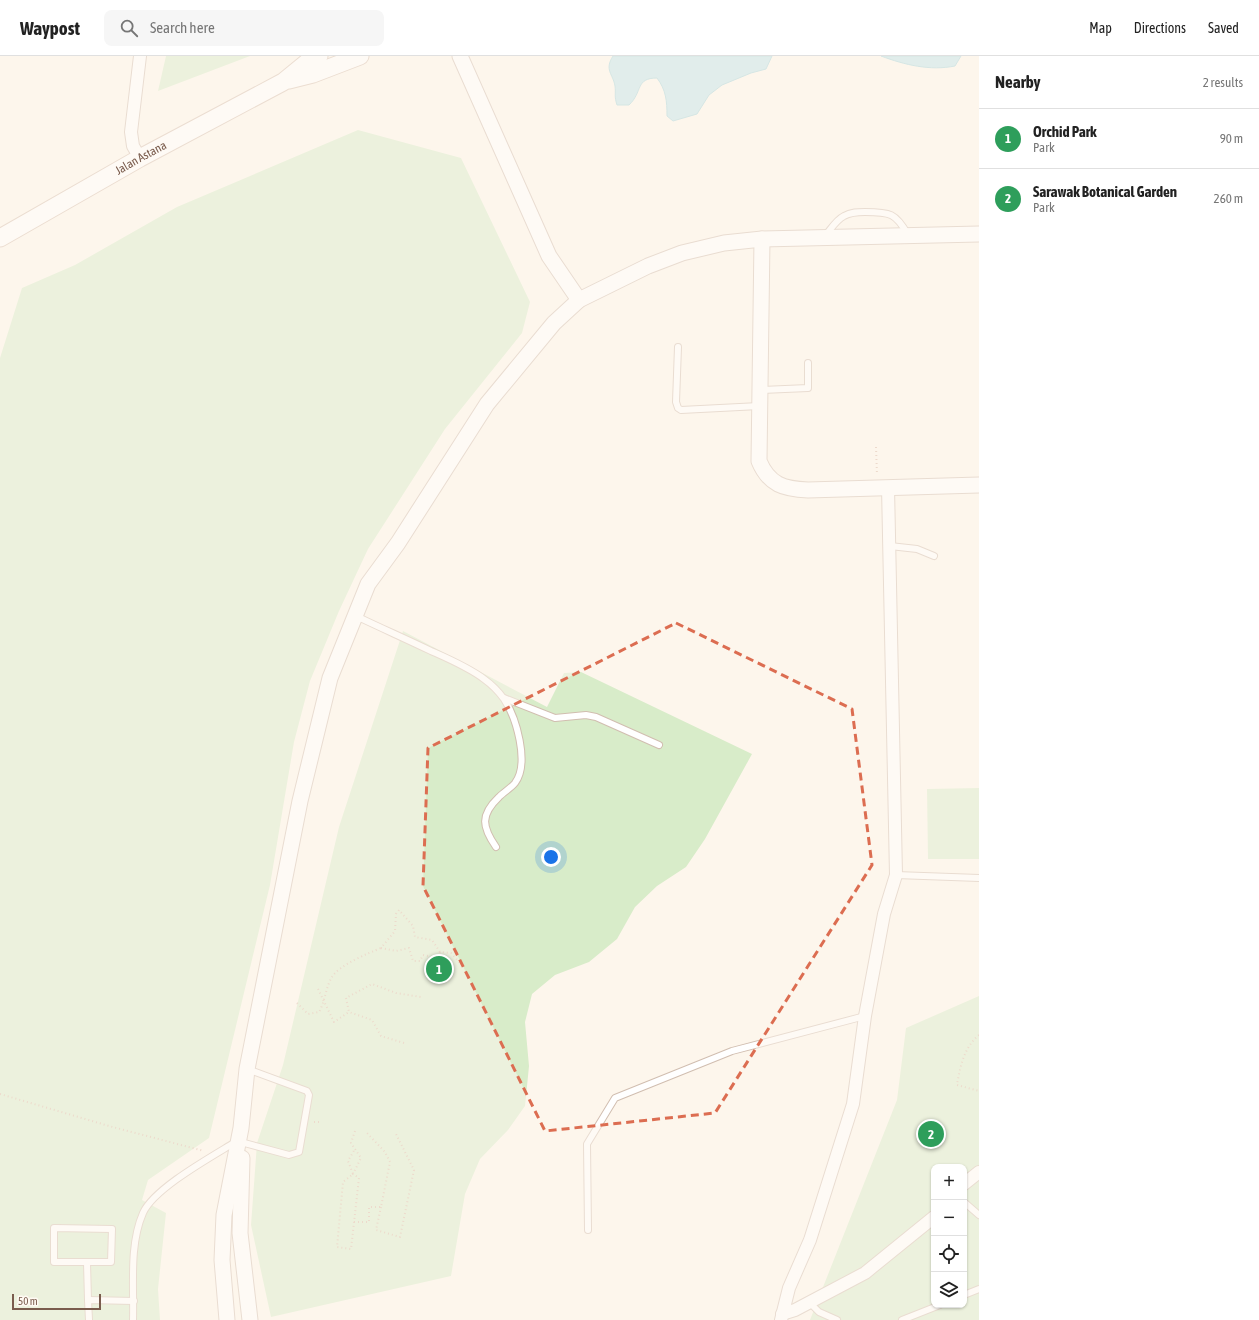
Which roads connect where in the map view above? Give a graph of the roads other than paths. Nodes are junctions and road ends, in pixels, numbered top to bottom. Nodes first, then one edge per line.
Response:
1 (140, 56) edge
2 (319, 56) edge
3 (360, 56) edge
4 (460, 56) edge
5 (283, 82) junction
6 (140, 158) junction
7 (979, 234) edge
8 (908, 235) junction
9 (0, 238) edge
10 (824, 238) junction
11 (762, 239) junction
12 (579, 300) junction
13 (678, 347) dead end
14 (808, 363) dead end
15 (760, 390) junction
16 (759, 406) junction
17 (979, 485) edge
18 (883, 487) junction
19 (890, 546) junction
20 (934, 556) dead end
21 (355, 615) junction
22 (504, 698) junction
23 (659, 745) dead end
24 (496, 847) dead end
25 (896, 875) junction
26 (979, 878) edge
27 (865, 1016) junction
28 (247, 1069) junction
29 (241, 1137) junction
30 (979, 1172) edge
31 (967, 1182) edge
32 (967, 1205) edge
33 (979, 1215) edge
34 (931, 1220) edge
35 (588, 1230) dead end
36 (87, 1263) junction
37 (979, 1290) edge
38 (967, 1294) edge
39 (88, 1300) junction
40 (134, 1301) junction
41 (808, 1302) junction
42 (932, 1308) edge
43 (781, 1317) edge
44 (88, 1320) edge
45 (133, 1320) edge
46 (227, 1320) edge
47 (250, 1320) edge
48 (837, 1320) edge
49 (902, 1320) edge

1 - 6 street
2 - 5 main road, Jalan Astana
3 - 5 main road, Jalan Astana
4 - 12 street
5 - 6 main road, Jalan Astana
6 - 9 main road, Jalan Astana
7 - 8 street
8 - 10 street
8 - 10 lane
10 - 11 street
11 - 12 street
11 - 15 street
12 - 21 street
13 - 16 lane
14 - 15 lane
15 - 16 street
16 - 18 street
17 - 18 street
18 - 19 street
19 - 20 lane
19 - 25 street
21 - 22 lane
21 - 28 street
22 - 23 lane
22 - 24 lane
25 - 26 lane
25 - 27 street
27 - 35 lane
27 - 43 street
28 - 29 street
28 - 29 lane
29 - 40 lane
29 - 46 street
29 - 47 street
30 - 31 street
32 - 33 lane
34 - 41 street
36 - 36 lane
36 - 39 lane
37 - 38 lane
39 - 40 lane
39 - 44 lane
40 - 45 lane
41 - 43 street
41 - 48 lane
42 - 49 lane

